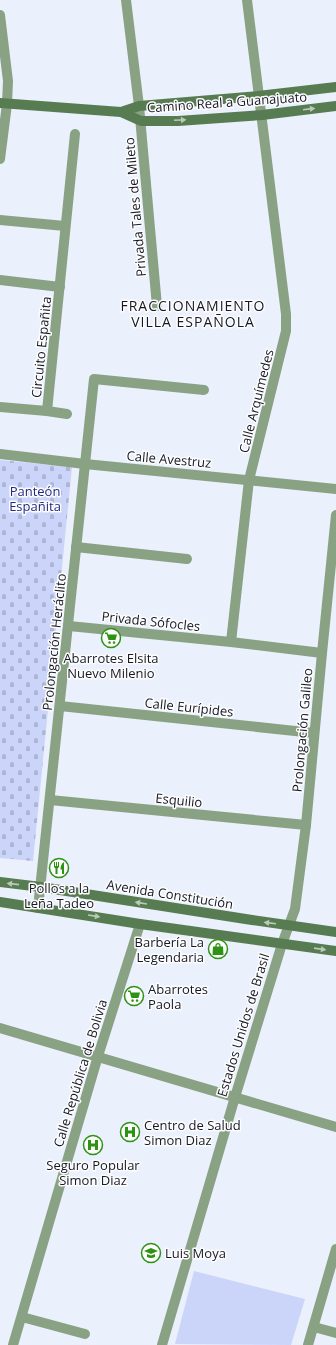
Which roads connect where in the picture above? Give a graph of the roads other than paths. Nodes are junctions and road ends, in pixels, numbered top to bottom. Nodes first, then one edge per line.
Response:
1 (126, 0) edge
2 (247, 0) edge
3 (0, 15) edge
4 (336, 87) edge
5 (258, 96) junction
6 (3, 103) edge
7 (139, 106) junction
8 (336, 106) edge
9 (121, 112) junction
10 (262, 115) junction
11 (141, 121) junction
12 (74, 134) dead end
13 (0, 159) edge
14 (0, 220) edge
15 (65, 226) junction
16 (0, 280) edge
17 (60, 287) junction
18 (157, 306) dead end
19 (204, 390) dead end
20 (0, 408) edge
21 (47, 411) junction
22 (67, 414) dead end
23 (0, 454) edge
24 (85, 464) junction
25 (250, 480) junction
26 (336, 489) edge
27 (336, 516) edge
28 (76, 547) junction
29 (187, 559) dead end
30 (69, 626) junction
31 (231, 642) junction
32 (322, 653) junction
33 (60, 706) junction
34 (314, 733) junction
35 (50, 800) junction
36 (306, 825) junction
37 (0, 882) edge
38 (41, 887) junction
39 (0, 902) edge
40 (38, 908) junction
41 (140, 924) junction
42 (290, 925) junction
43 (336, 932) edge
44 (282, 944) junction
45 (336, 951) edge
46 (0, 1028) edge
47 (98, 1056) junction
48 (235, 1097) junction
49 (336, 1127) edge
50 (336, 1249) edge
51 (22, 1317) junction
52 (314, 1327) junction
53 (336, 1333) edge
54 (85, 1334) dead end
55 (14, 1345) edge
56 (162, 1345) edge
57 (308, 1345) edge

1 - 7 street, Privada Tales de Mileto
2 - 5 street, Calle Arquímedes
3 - 6 street
4 - 5 main road, Camino Real a Guanajuato
5 - 7 main road, Camino Real a Guanajuato
5 - 10 street, Calle Arquímedes
6 - 9 main road, Camino Real a Guanajuato
6 - 13 street
7 - 9 main road, Camino Real a Guanajuato
7 - 11 street, Privada Tales de Mileto
10 -> 8 main road, Camino Real a Guanajuato
9 - 11 main road, Camino Real a Guanajuato
11 -> 10 main road, Camino Real a Guanajuato
10 - 25 street, Calle Arquímedes
11 - 18 street, Privada Tales de Mileto
12 - 15 street, Circuito Españita
14 - 15 street
15 - 17 street, Circuito Españita
16 - 17 street, Circuito Españita
17 - 21 street, Circuito Españita
19 - 24 street, Prolongación Heráclito
20 - 21 street, Circuito Españita
21 - 22 street, Circuito Españita
23 - 24 street, Calle Avestruz
24 - 25 street, Calle Avestruz
24 - 28 street, Prolongación Heráclito
25 - 26 street, Calle Avestruz
25 - 31 street, Calle Arquímedes
27 - 32 street, Prolongación Galileo
28 - 29 street
28 - 30 street, Prolongación Heráclito
30 - 31 street, Privada Sófocles
30 - 33 street, Prolongación Heráclito
31 - 32 street, Privada Sófocles
32 - 34 street, Prolongación Galileo
33 - 34 street, Calle Eurípides
33 - 35 street, Prolongación Heráclito
34 - 36 street, Prolongación Galileo
35 - 36 street, Esquilio
35 - 38 street, Prolongación Heráclito
36 - 42 street, Prolongación Galileo
38 -> 37 main road, Avenida Constitución
38 - 40 street, Prolongación Heráclito
42 -> 38 main road, Avenida Constitución
39 - 40 main road
40 -> 41 main road
41 - 44 main road
41 - 47 street, Calle República de Bolivia
42 - 43 main road, Avenida Constitución
42 - 44 street, Prolongación Galileo
44 -> 45 main road
44 - 48 street, Estados Unidos de Brasil
46 - 47 street
47 - 48 street
47 - 51 street, Calle República de Bolivia
48 - 49 street
48 - 56 street, Estados Unidos de Brasil
50 - 52 street
51 - 54 street
51 - 55 street, Calle República de Bolivia
52 - 53 street
52 - 57 street

